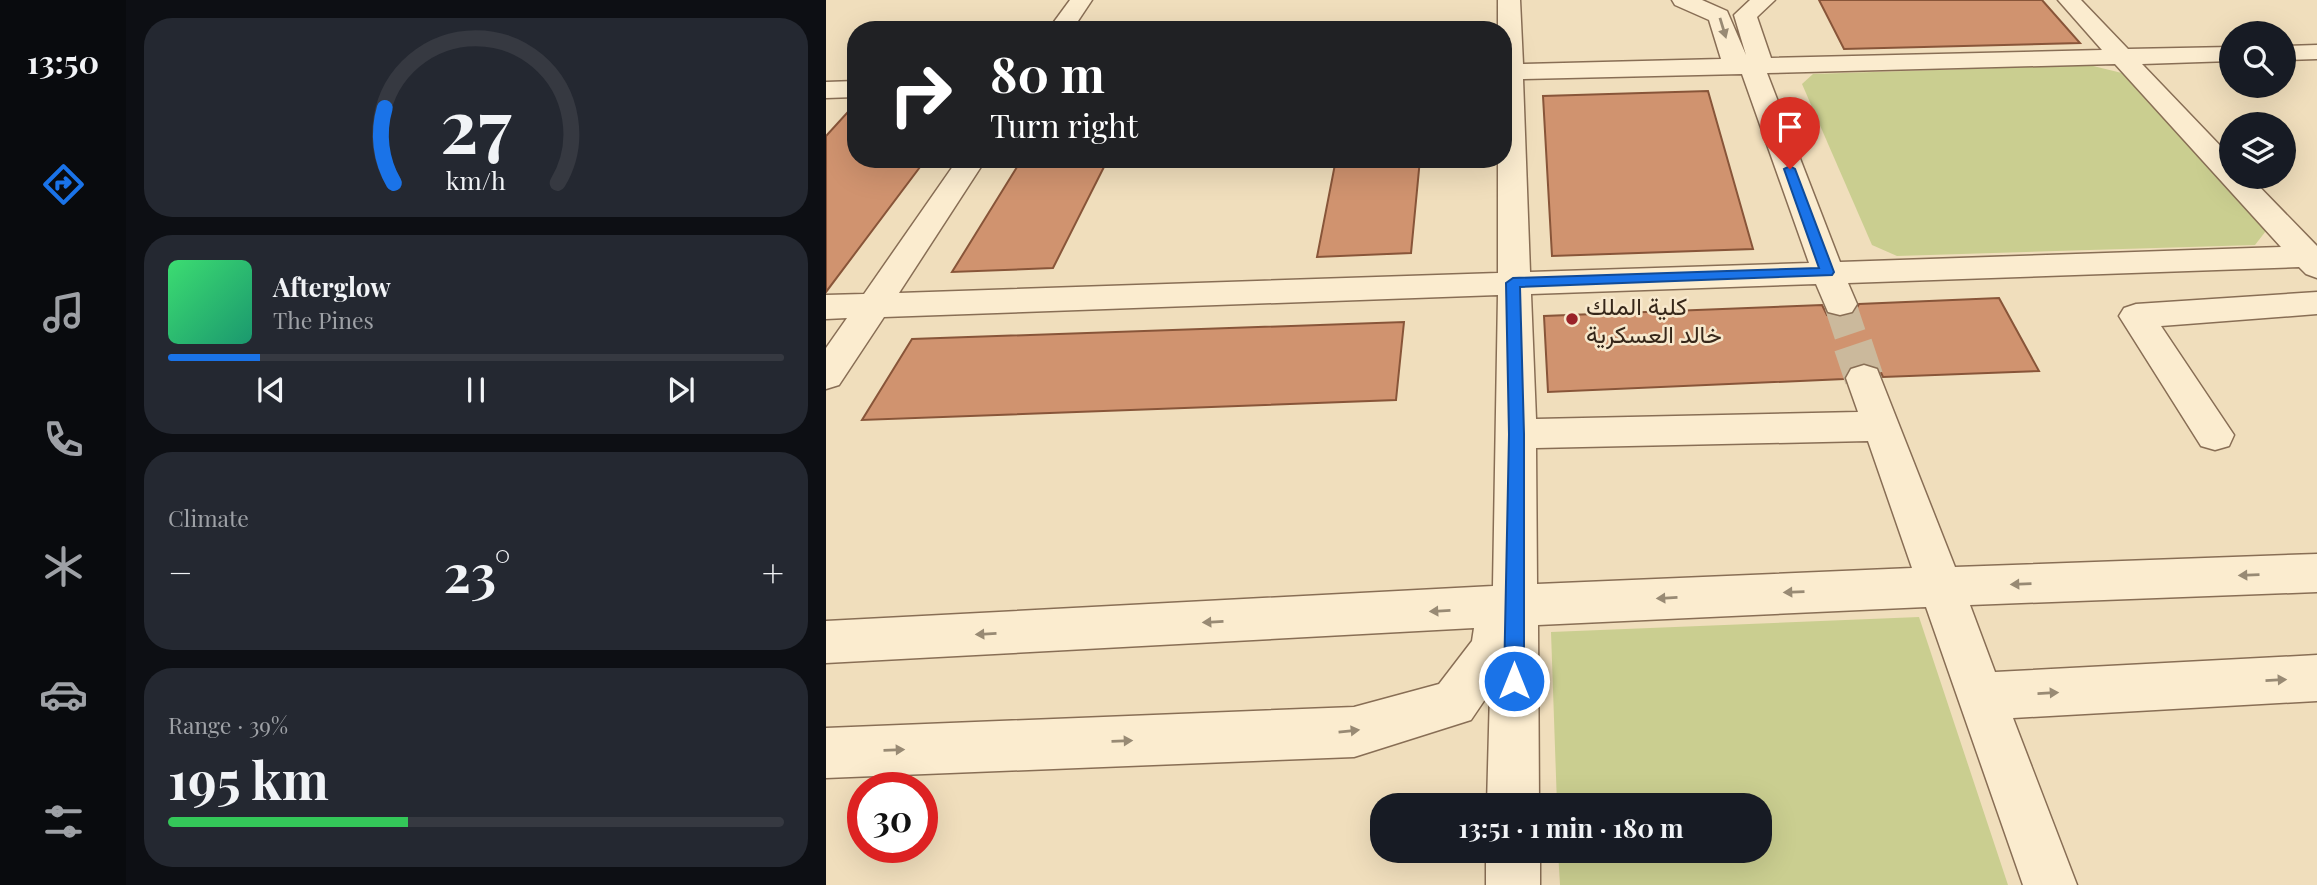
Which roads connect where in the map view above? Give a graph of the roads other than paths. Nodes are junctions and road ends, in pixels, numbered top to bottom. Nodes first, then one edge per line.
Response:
1 (1081, 0) edge
2 (1509, 0) edge
3 (1684, 0) edge
4 (1764, 0) edge
5 (2070, 0) edge
6 (1066, 21) edge
7 (1508, 21) edge
8 (2317, 52) edge
9 (2296, 53) edge
10 (2219, 54) edge
11 (2122, 57) junction
12 (1752, 66) junction
13 (1512, 72) edge
14 (847, 89) edge
15 (826, 90) edge
16 (2219, 160) edge
17 (966, 168) edge
18 (1510, 168) edge
19 (2246, 189) edge
20 (2313, 259) edge
21 (1827, 272) junction
22 (1513, 283) junction
23 (2317, 303) edge
24 (1840, 304) tunnel mouth
25 (874, 305) junction
26 (826, 307) edge
27 (826, 376) edge
28 (1864, 378) tunnel mouth
29 (1882, 426) junction
30 (1517, 434) junction
31 (2215, 435) dead end
32 (2317, 573) edge
33 (1941, 587) junction
34 (1515, 607) junction
35 (826, 642) edge
36 (2317, 678) edge
37 (1980, 696) junction
38 (826, 753) edge
39 (1513, 793) edge
40 (1513, 863) edge
41 (1513, 885) edge
42 (2050, 885) edge

1 - 6 street
2 - 7 street
3 -> 12 street
4 - 12 street
5 - 11 street
8 - 9 street
10 - 11 street
11 - 12 street
11 - 16 street
12 - 13 street
12 - 21 street
14 - 15 street
17 - 25 street
18 - 22 street
19 - 20 street
20 - 21 street
21 - 22 street
21 - 24 street
22 - 25 street
22 - 30 street
23 - 31 street
25 - 26 street
25 - 27 street
28 - 29 street
29 - 30 street
29 - 33 street
30 - 34 street
32 -> 33 street
33 -> 34 street
33 - 37 street
34 -> 35 street
38 -> 34 street
34 - 39 street
37 -> 36 street
37 - 42 street
40 - 41 street

